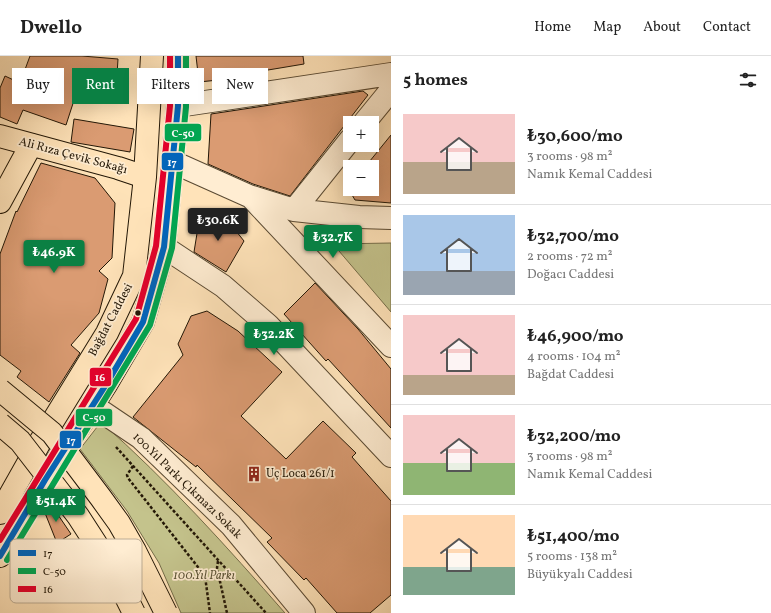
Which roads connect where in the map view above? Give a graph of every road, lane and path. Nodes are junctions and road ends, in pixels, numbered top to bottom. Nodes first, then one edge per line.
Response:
1 (152, 56) edge
2 (178, 56) edge
3 (391, 74) edge
4 (391, 90) edge
5 (178, 106) junction
6 (370, 116) edge
7 (0, 136) edge
8 (31, 145) junction
9 (343, 149) edge
10 (173, 162) junction
11 (145, 177) junction
12 (250, 196) junction
13 (0, 202) edge
14 (294, 210) junction
15 (391, 218) edge
16 (164, 247) junction
17 (391, 346) edge
18 (0, 390) edge
19 (92, 405) junction
20 (0, 424) edge
21 (113, 443) dead end
22 (391, 456) edge
23 (133, 466) junction
24 (0, 513) edge
25 (10, 539) edge
26 (10, 539) edge
27 (93, 539) edge
28 (127, 539) edge
29 (0, 556) edge
30 (218, 561) junction
31 (142, 565) edge
32 (129, 603) edge
33 (134, 613) edge
34 (166, 613) edge
35 (210, 613) edge
36 (227, 613) edge
37 (266, 613) edge
38 (304, 613) edge

1 - 11 main road, Bağdat Caddesi
2 - 5 main road, Bağdat Caddesi
3 - 5 street
4 - 6 street
5 - 10 main road, Bağdat Caddesi
7 - 8 main road, Ali Rıza Çevik Sokağı
8 - 11 main road, Ali Rıza Çevik Sokağı
8 - 13 main road
9 - 14 street
10 - 12 street
10 - 16 main road, Bağdat Caddesi
11 - 24 main road, Bağdat Caddesi
12 - 14 street
12 - 17 street
14 - 15 street
16 - 19 main road, Bağdat Caddesi
16 - 22 street
18 - 28 main road, bridge
19 - 26 main road, Bağdat Caddesi
19 - 38 street, 100.Yıl Parkı Çıkmazı Sokak
20 - 27 main road, bridge
21 - 23 path
23 - 30 path
23 - 35 path
25 - 29 main road, Bağdat Caddesi
30 - 36 path
30 - 37 path
31 - 34 main road, bridge
32 - 33 main road, bridge

